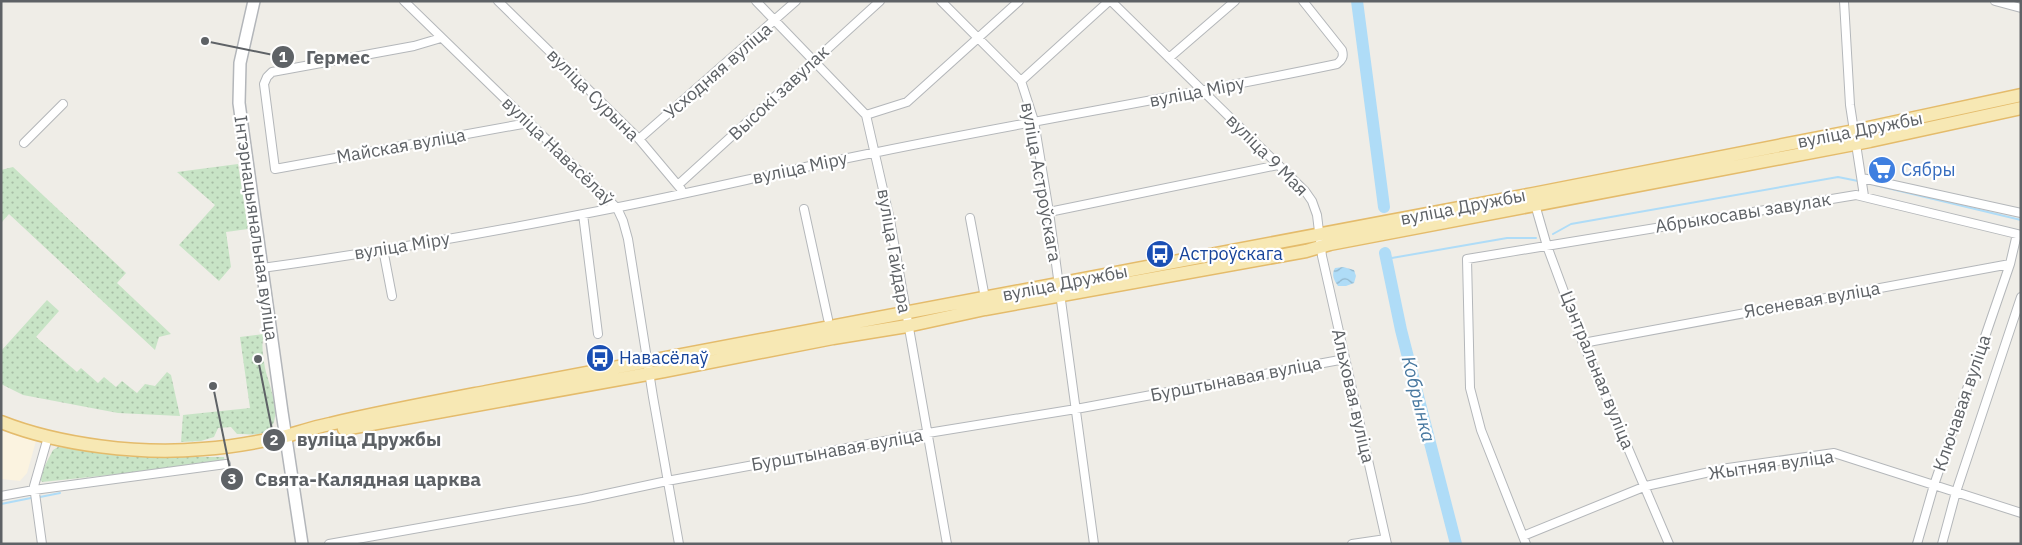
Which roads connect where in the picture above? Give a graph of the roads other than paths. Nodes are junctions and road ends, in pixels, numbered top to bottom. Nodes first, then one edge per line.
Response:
1 (254, 1) edge
2 (404, 1) edge
3 (498, 1) edge
4 (756, 1) edge
5 (796, 1) edge
6 (880, 1) edge
7 (941, 1) edge
8 (1019, 1) edge
9 (1110, 1) edge
10 (1235, 1) edge
11 (1303, 1) edge
12 (1844, 1) edge
13 (1996, 1) edge
14 (2021, 8) edge
15 (776, 20) junction
16 (441, 38) junction
17 (980, 38) junction
18 (1169, 58) junction
19 (814, 60) junction
20 (1021, 81) junction
21 (1204, 92) junction
22 (2021, 95) edge
23 (63, 104) dead end
24 (2021, 108) edge
25 (866, 115) junction
26 (1034, 121) junction
27 (528, 123) junction
28 (1855, 137) junction
29 (639, 139) junction
30 (24, 143) dead end
31 (876, 152) junction
32 (1278, 165) junction
33 (1862, 178) junction
34 (678, 186) junction
35 (684, 193) junction
36 (1864, 196) junction
37 (1534, 200) junction
38 (617, 208) junction
39 (804, 209) dead end
40 (1049, 212) junction
41 (2021, 213) edge
42 (583, 214) junction
43 (970, 218) dead end
44 (2019, 234) edge
45 (1320, 241) junction
46 (1547, 246) junction
47 (383, 249) junction
48 (2010, 264) junction
49 (262, 268) junction
50 (1060, 289) junction
51 (392, 296) dead end
52 (2021, 297) edge
53 (982, 302) junction
54 (905, 312) junction
55 (828, 319) dead end
56 (907, 326) junction
57 (598, 334) dead end
58 (833, 338) junction
59 (1584, 342) junction
60 (724, 346) junction
61 (1345, 359) junction
62 (648, 360) junction
63 (650, 374) junction
64 (580, 387) junction
65 (1076, 410) junction
66 (1, 422) edge
67 (928, 433) junction
68 (286, 436) junction
69 (48, 437) junction
70 (226, 464) dead end
71 (668, 480) junction
72 (1934, 485) junction
73 (1646, 486) junction
74 (34, 490) junction
75 (1956, 492) junction
76 (1, 496) edge
77 (2021, 513) edge
78 (1524, 540) edge
79 (1387, 541) edge
80 (42, 544) edge
81 (302, 544) edge
82 (329, 544) edge
83 (679, 544) edge
84 (948, 544) edge
85 (1094, 544) edge
86 (1352, 544) edge
87 (1669, 544) edge
88 (1917, 544) edge
89 (1942, 544) edge

1 - 49 main road, Інтэрнацыянальная вуліца
2 - 16 street, вуліца Навасёлаў
3 - 29 street, вуліца Сурына
4 - 15 street, вуліца Гайдара
5 - 15 street, Усходняя вуліца
6 - 19 street, Высокі завулак
7 - 17 street, вуліца Астроўскага
8 - 17 street
9 - 18 street, вуліца 9 Мая
9 - 20 street
10 - 18 street
11 - 21 street, вуліца Міру
12 - 28 street
13 - 14 street
15 - 19 street, вуліца Гайдара
15 - 29 street, Усходняя вуліца
16 - 27 street, вуліца Навасёлаў
16 - 27 street, Майская вуліца
17 - 20 street, вуліца Астроўскага
17 - 25 street
18 - 21 street, вуліца 9 Мая
19 - 25 street, вуліца Гайдара
19 - 34 street, Высокі завулак
20 - 26 street, вуліца Астроўскага
21 - 26 street, вуліца Міру
21 - 32 street, вуліца 9 Мая
22 - 28 main road, вуліца Дружбы
23 - 30 street
24 - 28 main road, вуліца Дружбы
25 - 31 street, вуліца Гайдара
26 - 31 street, вуліца Міру
26 - 40 street, вуліца Астроўскага
27 - 38 street, вуліца Навасёлаў
28 - 33 street
28 - 37 main road, вуліца Дружбы
28 - 37 main road, вуліца Дружбы
29 - 34 street, вуліца Сурына
31 - 35 street, вуліца Міру
31 - 54 street, вуліца Гайдара
32 - 40 street
32 - 45 street, вуліца 9 Мая
33 - 36 street
33 - 41 street
34 - 35 street, вуліца Сурына
35 - 38 street, вуліца Міру
36 - 44 street, Абрыкосавы завулак
36 - 46 street, Абрыкосавы завулак
37 - 45 main road, вуліца Дружбы
37 - 45 main road, вуліца Дружбы
37 - 46 street, Цэнтральная вуліца
38 - 42 street, вуліца Міру
38 - 62 street, вуліца Навасёлаў
39 - 55 street
40 - 50 street, вуліца Астроўскага
42 - 47 street, вуліца Міру
42 - 57 street
43 - 53 street
44 - 48 street
45 - 50 main road, вуліца Дружбы
45 - 50 main road, вуліца Дружбы
45 - 61 street, Альховая вуліца
46 - 59 street, Цэнтральная вуліца
46 - 78 street, Абрыкосавы завулак
47 - 49 street, вуліца Міру
47 - 51 street
48 - 59 street, Ясеневая вуліца
48 - 72 street, Ключавая вуліца
49 - 68 main road, Інтэрнацыянальная вуліца
50 - 53 main road, вуліца Дружбы
50 - 65 street, вуліца Астроўскага
52 - 75 street, Ключавая вуліца
53 - 54 main road, вуліца Дружбы
53 - 56 main road
54 - 56 street, вуліца Гайдара
54 - 58 main road
54 - 60 main road, вуліца Дружбы
56 - 58 main road, вуліца Дружбы
56 - 67 street, вуліца Гайдара
58 - 63 main road, вуліца Дружбы
59 - 73 street, Цэнтральная вуліца
60 - 62 main road, вуліца Дружбы
60 - 63 main road
61 - 65 street, Бурштынавая вуліца
61 - 79 street, Альховая вуліца
62 - 63 street, вуліца Навасёлаў
62 - 64 main road
62 - 68 main road, вуліца Дружбы
63 - 64 main road, вуліца Дружбы
63 - 71 street, вуліца Навасёлаў
64 - 68 main road, вуліца Дружбы
65 - 67 street, Бурштынавая вуліца
65 - 85 street, вуліца Астроўскага
66 - 69 main road, вуліца Дружбы
67 - 71 street, Бурштынавая вуліца
67 - 84 street, вуліца Гайдара
68 - 69 main road, вуліца Дружбы
68 - 81 main road, Інтэрнацыянальная вуліца
69 - 74 street
70 - 74 street
71 - 82 street, Бурштынавая вуліца
71 - 83 street, вуліца Навасёлаў
72 - 73 street, Жытняя вуліца
72 - 75 street, Жытняя вуліца
72 - 88 street, Ключавая вуліца
73 - 78 street, Жытняя вуліца
73 - 87 street, Цэнтральная вуліца
74 - 76 street
74 - 80 street
75 - 77 street, Жытняя вуліца
75 - 89 street, Ключавая вуліца
79 - 86 street

